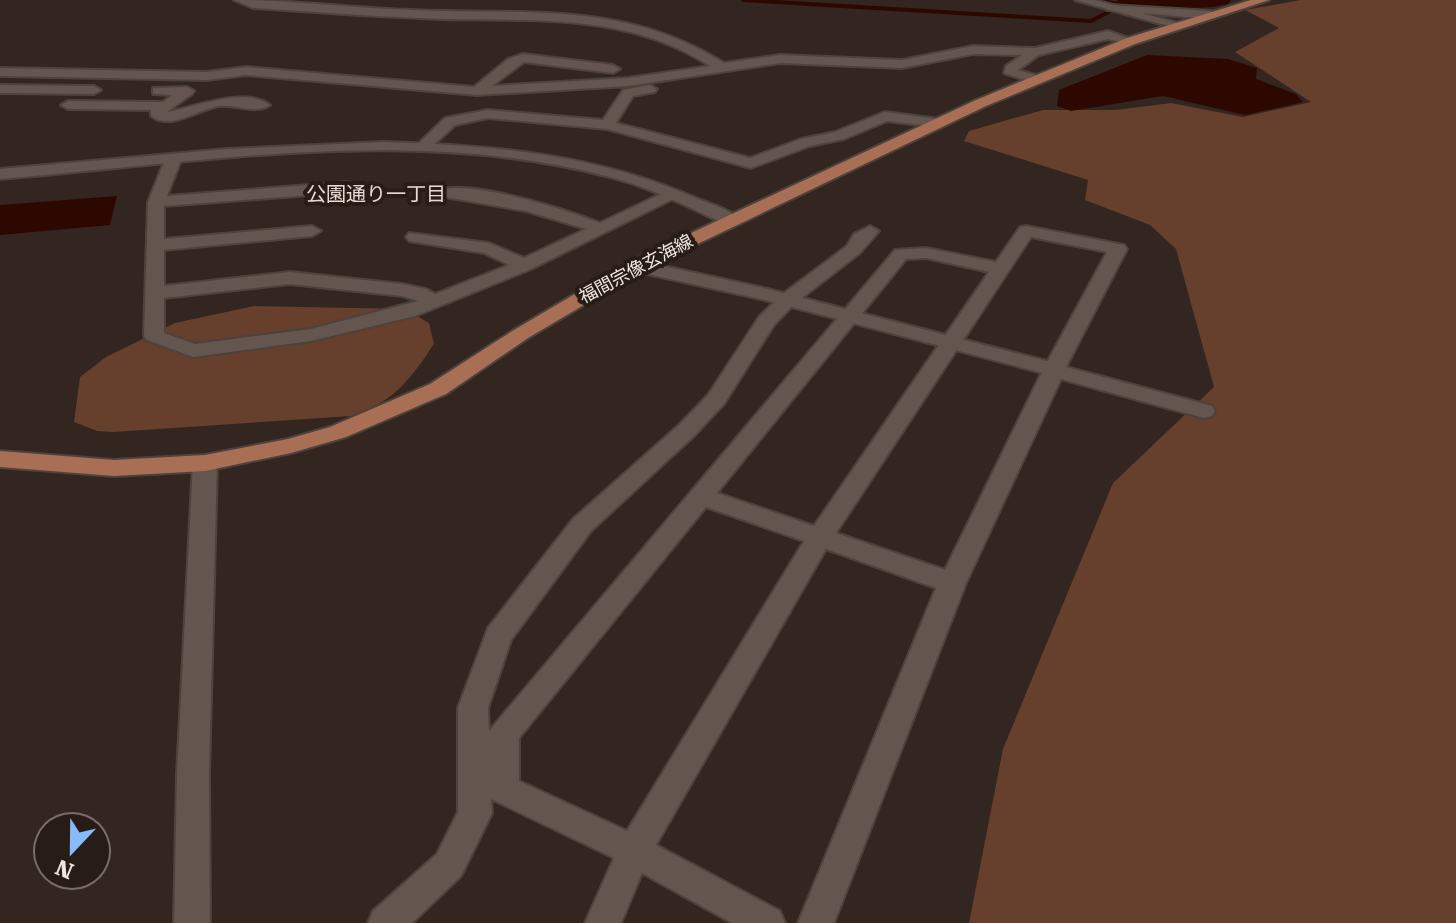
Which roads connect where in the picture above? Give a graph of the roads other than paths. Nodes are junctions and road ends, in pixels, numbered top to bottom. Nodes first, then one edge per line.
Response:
1 (240, 0) edge
2 (1081, 0) edge
3 (1202, 0) edge
4 (1263, 0) edge
5 (1111, 8) junction
6 (1231, 9) junction
7 (1210, 15) junction
8 (1179, 25) junction
9 (1131, 41) junction
10 (1035, 52) junction
11 (205, 60) dead end
12 (729, 66) junction
13 (613, 69) dead end
14 (0, 72) edge
15 (207, 76) junction
16 (1034, 79) junction
17 (0, 89) edge
18 (187, 91) junction
19 (477, 91) junction
20 (0, 103) edge
21 (263, 105) dead end
22 (166, 106) junction
23 (938, 123) junction
24 (607, 125) junction
25 (422, 148) junction
26 (173, 160) junction
27 (0, 174) edge
28 (349, 187) dead end
29 (451, 193) dead end
30 (673, 195) junction
31 (156, 202) junction
32 (731, 220) junction
33 (601, 229) junction
34 (312, 231) dead end
35 (870, 231) dead end
36 (415, 237) dead end
37 (154, 245) junction
38 (524, 265) junction
39 (636, 266) junction
40 (1002, 269) junction
41 (156, 293) junction
42 (787, 300) junction
43 (434, 302) junction
44 (850, 318) junction
45 (952, 344) junction
46 (1054, 370) junction
47 (1204, 411) dead end
48 (0, 459) edge
49 (204, 484) junction
50 (701, 496) junction
51 (820, 537) junction
52 (952, 583) junction
53 (634, 851) junction
54 (192, 923) edge
55 (386, 923) edge
56 (603, 923) edge
57 (767, 923) edge
58 (816, 923) edge

1 - 12 street
2 - 5 street
3 - 6 street
4 - 6 main road, 福間宗像玄海線
5 - 7 street
5 - 8 street
6 - 7 main road, 福間宗像玄海線
7 - 8 main road, 福間宗像玄海線
8 - 9 main road, 福間宗像玄海線
9 - 10 street
9 - 16 main road, 福間宗像玄海線
10 - 12 street
10 - 16 street
11 - 15 street
12 - 19 street
12 - 24 street
13 - 19 street
14 - 15 street
15 - 18 street
15 - 19 street
16 - 23 main road, 福間宗像玄海線
17 - 18 street
18 - 22 street
20 - 22 street
21 - 22 street
23 - 24 street
23 - 32 main road, 福間宗像玄海線
24 - 25 street
25 - 26 street
25 - 30 street
26 - 27 street
26 - 31 street
28 - 31 street
29 - 33 street
30 - 32 street
30 - 33 street
31 - 37 street
32 - 39 main road, 福間宗像玄海線
33 - 38 street
34 - 37 street
35 - 42 street
36 - 38 street
37 - 41 street
38 - 43 street
39 - 42 street
39 - 49 main road, 福間宗像玄海線
40 - 44 street
40 - 45 street
40 - 46 street
41 - 43 street
41 - 43 street
42 - 44 street
42 - 55 street
44 - 45 street
44 - 50 street
45 - 46 street
45 - 51 street
46 - 47 street
46 - 52 street
48 - 49 main road, 福間宗像玄海線
49 - 54 street
50 - 51 street
50 - 53 street
51 - 52 street
51 - 53 street
52 - 58 street
53 - 56 street
53 - 57 street

